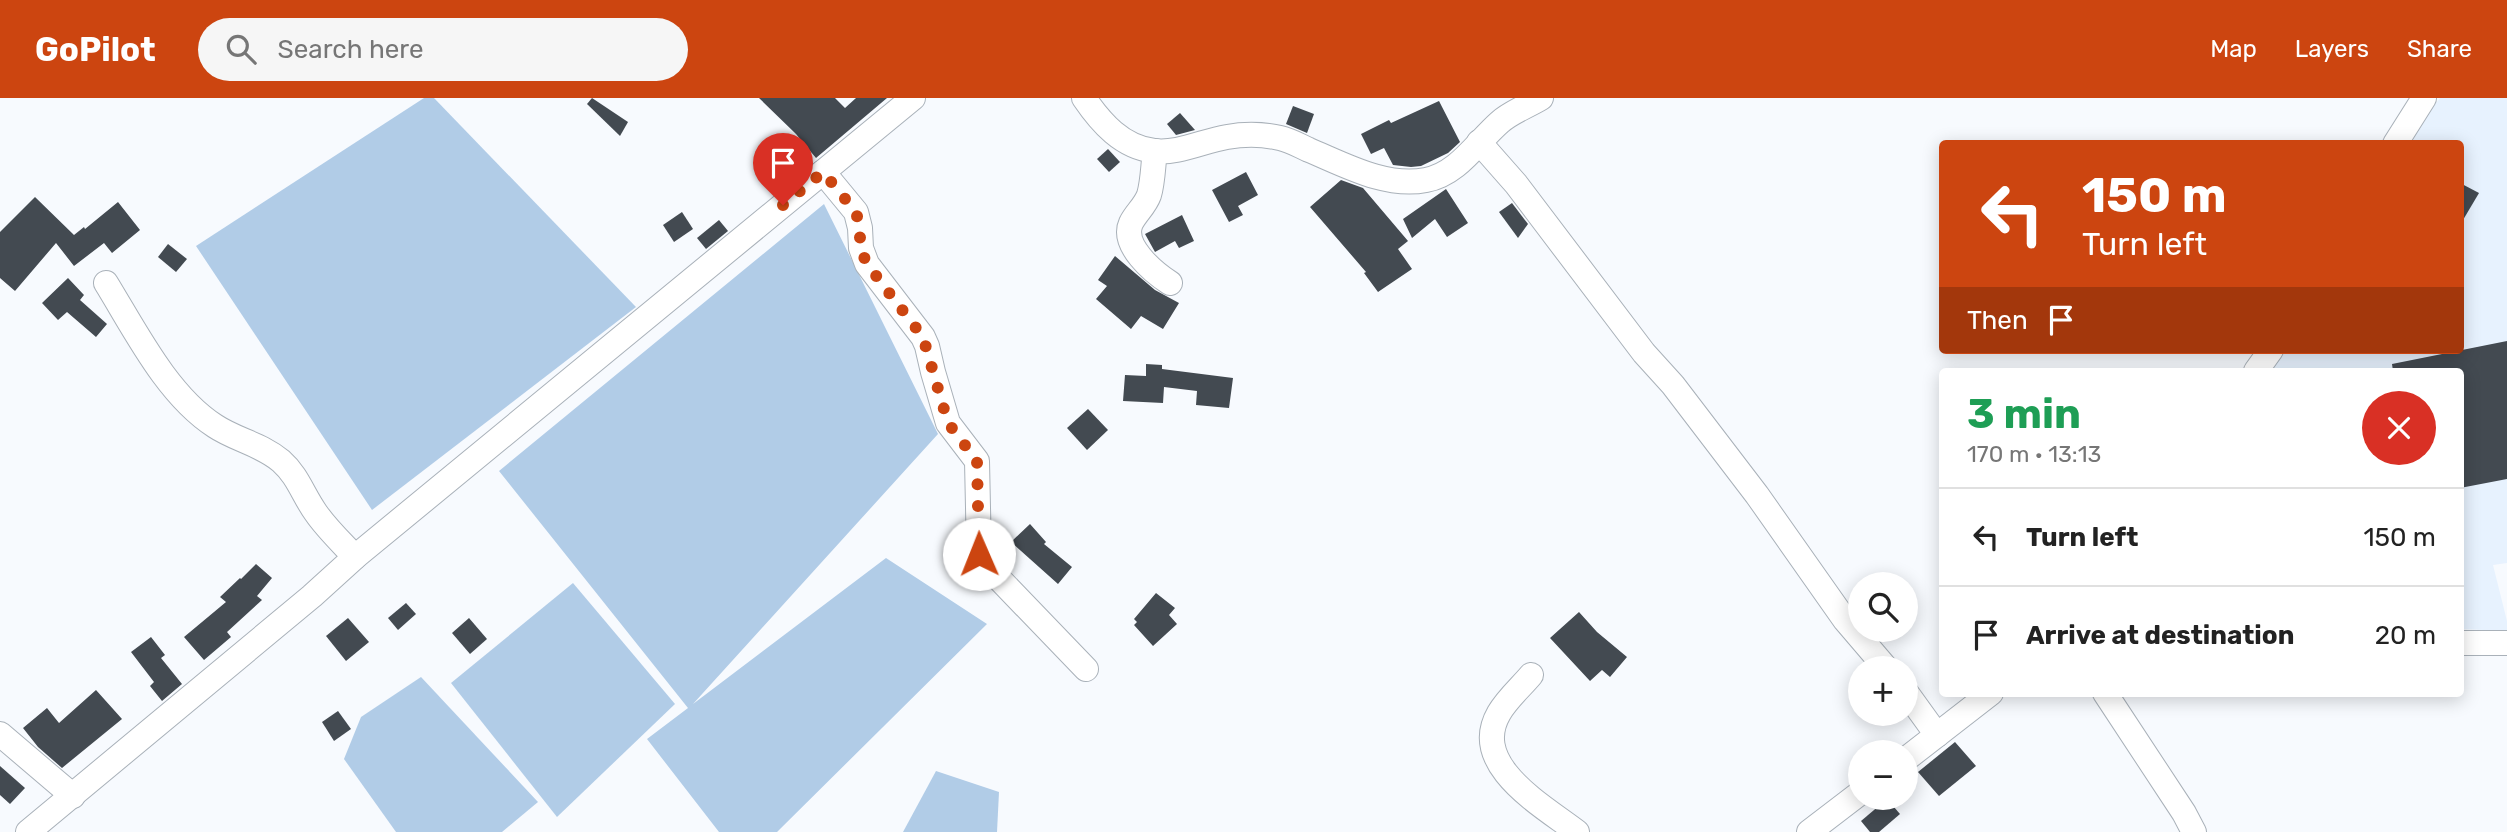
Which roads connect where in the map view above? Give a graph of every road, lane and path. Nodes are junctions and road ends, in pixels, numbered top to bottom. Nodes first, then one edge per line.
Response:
1 (913, 98) edge
2 (1084, 98) edge
3 (1541, 98) edge
4 (2424, 98) edge
5 (2398, 140) edge
6 (1479, 142) junction
7 (1155, 151) junction
8 (823, 172) junction
9 (106, 283) dead end
10 (1170, 283) dead end
11 (355, 557) junction
12 (2464, 643) edge
13 (2507, 643) edge
14 (1876, 656) edge
15 (1086, 669) dead end
16 (1531, 675) dead end
17 (1986, 697) edge
18 (2108, 697) edge
19 (1918, 709) edge
20 (0, 734) edge
21 (1937, 735) junction
22 (1918, 750) edge
23 (73, 796) junction
24 (1848, 802) edge
25 (28, 832) edge
26 (1577, 832) edge
27 (1809, 832) edge
28 (2194, 832) edge

1 - 8 street
2 - 7 street
3 - 6 street
4 - 5 street
6 - 7 street
6 - 14 street
7 - 10 street
8 - 11 street
8 - 15 street
9 - 11 street
11 - 23 street
12 - 13 street
16 - 26 street
17 - 21 street
18 - 28 street
19 - 21 street
20 - 23 street
21 - 22 street
23 - 25 street
24 - 27 street

